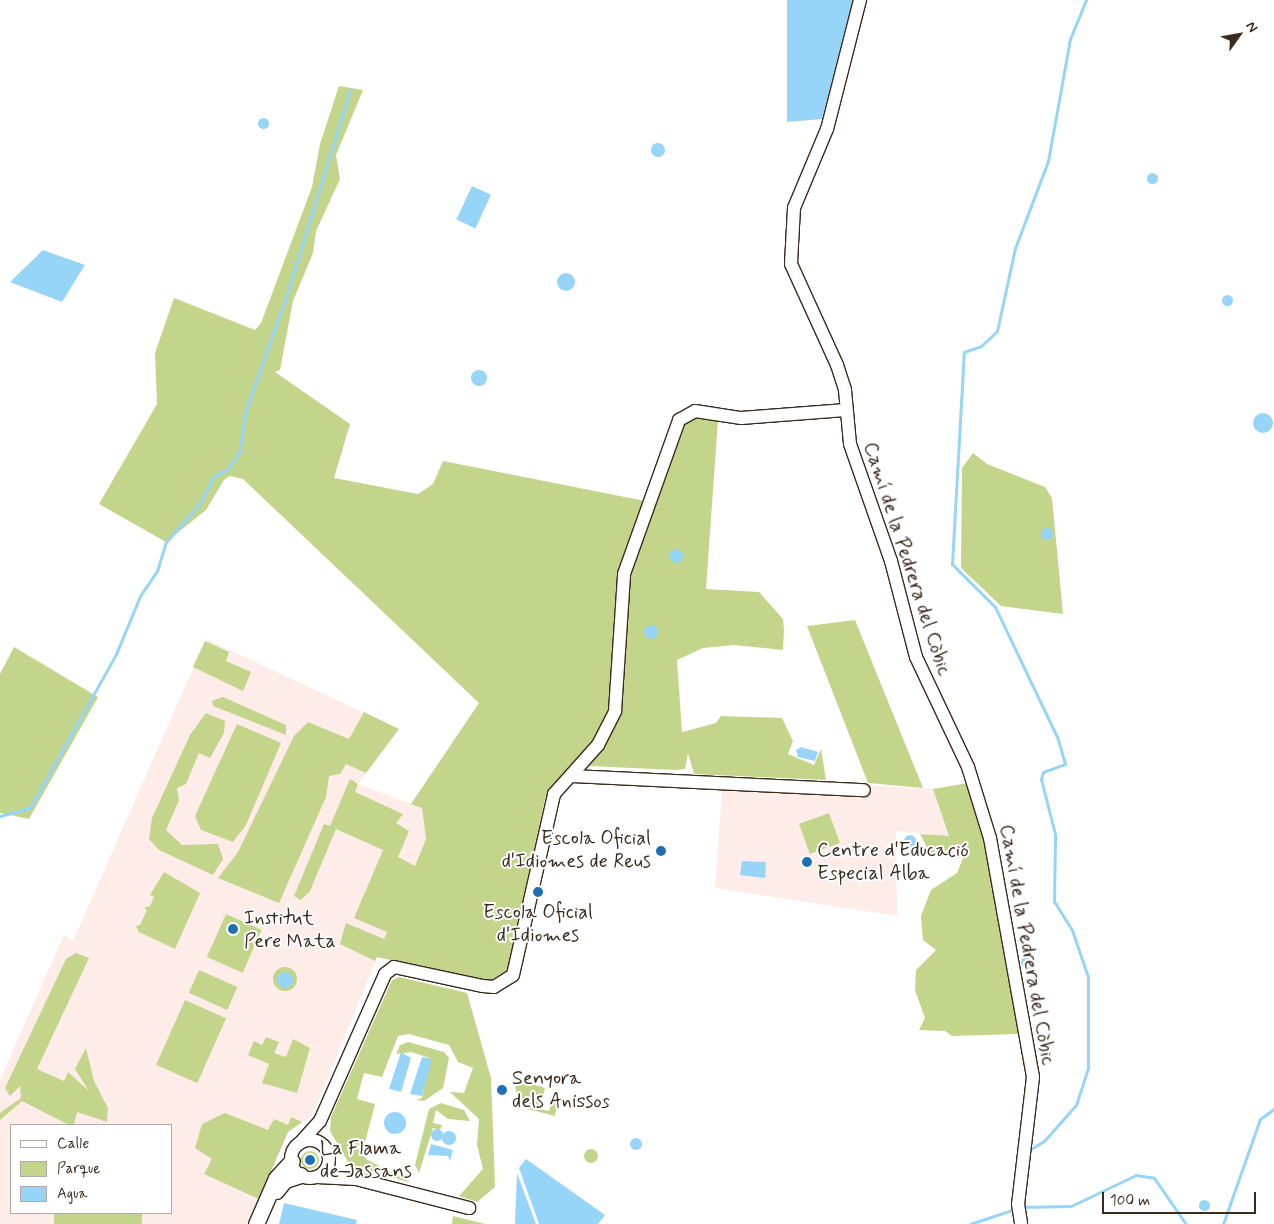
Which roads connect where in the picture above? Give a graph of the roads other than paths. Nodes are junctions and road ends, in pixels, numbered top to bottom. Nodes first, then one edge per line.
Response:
1 (860, 0) edge
2 (846, 410) junction
3 (573, 776) junction
4 (864, 790) dead end
5 (320, 1120) junction
6 (300, 1143) junction
7 (323, 1146) junction
8 (329, 1160) junction
9 (292, 1161) junction
10 (300, 1175) junction
11 (318, 1177) junction
12 (356, 1179) junction
13 (265, 1203) junction
14 (469, 1208) dead end
15 (256, 1224) edge
16 (1021, 1224) edge

1 - 2 street, Camí de la Pedrera del Còbic
2 - 3 street
2 - 16 street, Camí de la Pedrera del Còbic
3 - 4 street
3 - 5 street
5 - 6 street
5 - 7 street
6 - 7 street
6 - 9 street
7 - 8 street
8 - 11 street
8 - 12 street
9 - 10 street
9 - 13 street
10 - 11 street
10 - 13 street
11 - 12 street
12 - 14 street
13 - 15 street

